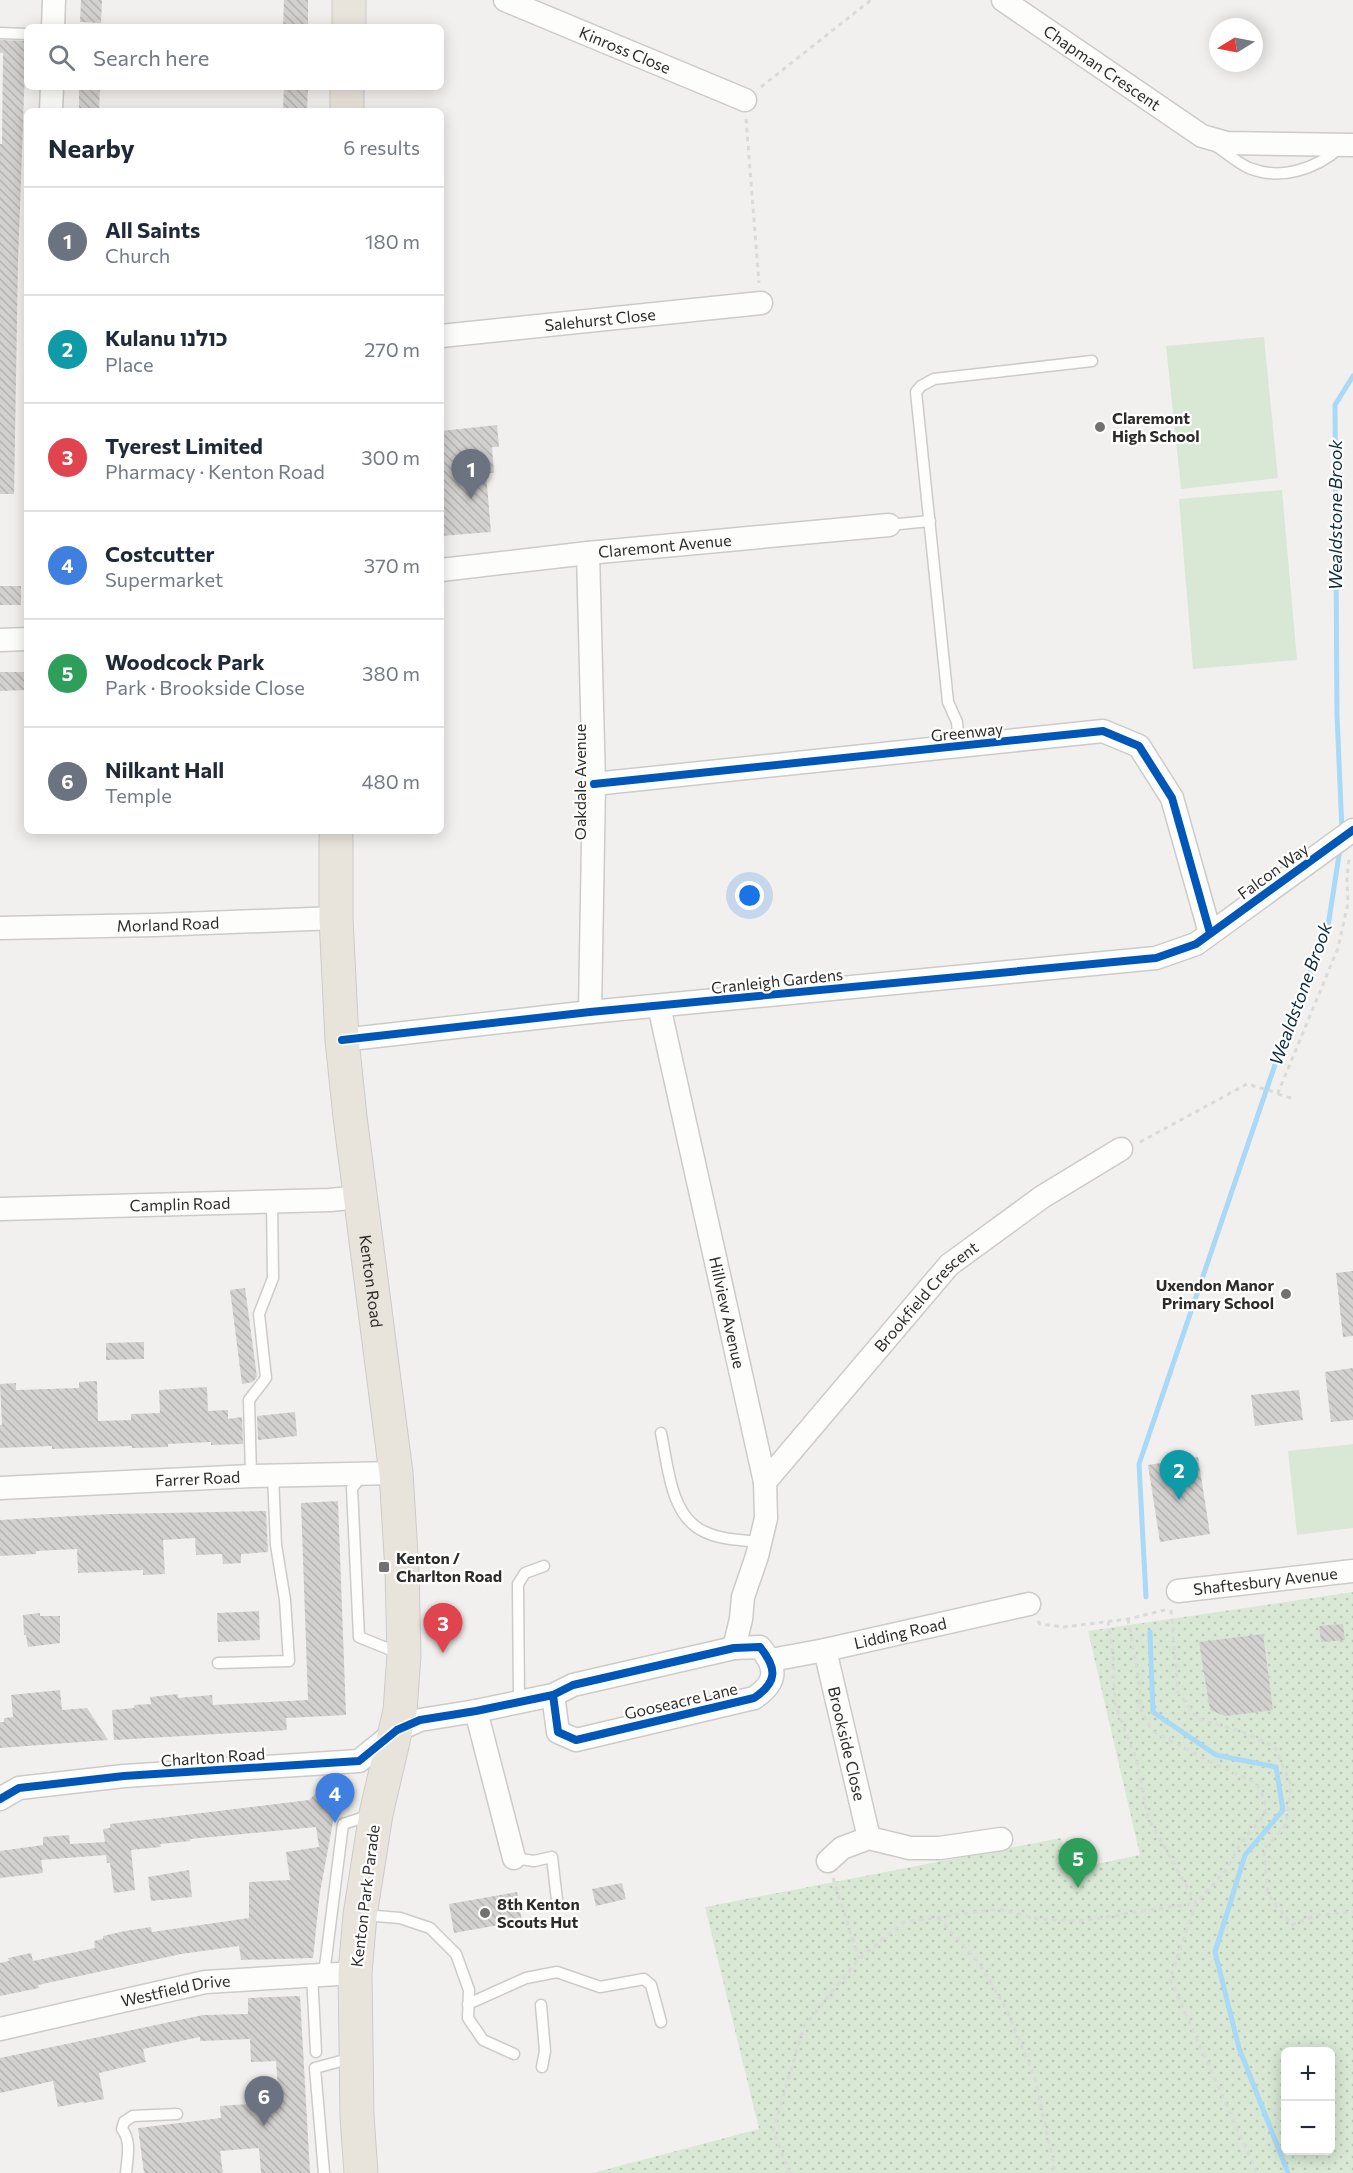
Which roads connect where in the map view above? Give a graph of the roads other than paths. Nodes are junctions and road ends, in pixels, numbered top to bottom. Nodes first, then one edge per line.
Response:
1 (54, 0) edge
2 (349, 0) edge
3 (505, 0) edge
4 (1003, 0) edge
5 (53, 24) edge
6 (349, 24) edge
7 (0, 33) edge
8 (24, 34) edge
9 (52, 90) edge
10 (347, 90) edge
11 (745, 100) road end
12 (51, 108) edge
13 (347, 108) edge
14 (1348, 145) edge
15 (761, 303) road end
16 (444, 336) edge
17 (1092, 361) dead end
18 (930, 521) junction
19 (889, 525) joint
20 (588, 553) junction
21 (444, 570) edge
22 (0, 639) edge
23 (24, 639) edge
24 (959, 746) junction
25 (594, 784) junction
26 (1353, 830) edge
27 (336, 834) edge
28 (336, 918) junction
29 (0, 928) edge
30 (1210, 933) junction
31 (659, 1006) junction
32 (590, 1012) junction
33 (342, 1040) junction
34 (1121, 1149) road end
35 (360, 1197) junction
36 (272, 1201) junction
37 (0, 1209) edge
38 (661, 1433) dead end
39 (396, 1473) junction
40 (364, 1474) junction
41 (262, 1476) junction
42 (765, 1482) junction
43 (0, 1488) edge
44 (760, 1542) junction
45 (544, 1566) dead end
46 (1353, 1571) edge
47 (1178, 1591) dead end
48 (1029, 1604) road end
49 (741, 1619) junction
50 (734, 1648) junction
51 (825, 1650) junction
52 (765, 1654) junction
53 (404, 1655) junction
54 (218, 1663) dead end
55 (553, 1695) junction
56 (519, 1702) junction
57 (476, 1711) junction
58 (397, 1730) junction
59 (6, 1785) edge
60 (0, 1799) edge
61 (376, 1814) junction
62 (869, 1838) junction
63 (1000, 1839) dead end
64 (514, 1858) joint
65 (828, 1861) road end
66 (557, 1900) dead end
67 (360, 1915) junction
68 (330, 1973) junction
69 (468, 2004) junction
70 (541, 2005) dead end
71 (661, 2022) dead end
72 (0, 2029) edge
73 (316, 2052) dead end
74 (514, 2054) dead end
75 (356, 2057) junction
76 (542, 2067) dead end
77 (177, 2114) dead end
78 (126, 2173) edge
79 (324, 2173) edge
80 (361, 2173) edge

1 - 5 street
2 - 6 main road
3 - 11 street, Kinross Close
4 - 14 street, Chapman Crescent
7 - 8 lane
9 - 12 street
10 - 13 main road
15 - 16 street, Salehurst Close
17 - 18 lane
18 - 19 lane
18 - 24 lane
19 - 20 street, Claremont Avenue
20 - 21 street, Claremont Avenue
20 - 25 street, Oakdale Avenue
22 - 23 street
24 - 25 street, Greenway
24 - 30 street, Greenway
25 - 32 street, Oakdale Avenue
26 - 30 street, Falcon Way
27 - 28 main road, Kenton Road
28 - 29 street, Morland Road
28 - 33 main road, Kenton Road
30 - 31 street, Cranleigh Gardens
31 - 32 street, Cranleigh Gardens
31 - 42 street, Hillview Avenue
32 - 33 street, Cranleigh Gardens
33 - 35 main road, Kenton Road
34 - 42 street, Brookfield Crescent
35 - 36 street, Camplin Road
35 - 39 main road, Kenton Road
36 - 37 street, Camplin Road
36 - 41 lane
38 - 44 lane
39 - 40 street, Farrer Road
39 - 53 main road, Kenton Road
40 - 41 street, Farrer Road
40 - 53 lane
41 - 43 street, Farrer Road
41 - 54 lane
42 - 44 street, Hillview Avenue
44 - 49 street, Hillview Avenue
45 - 56 lane
46 - 47 street, Shaftesbury Avenue
48 - 51 street, Lidding Road
49 - 50 street, Hillview Avenue
49 - 52 street
50 - 52 street
50 - 55 street
51 - 52 street, Lidding Road
51 - 62 street, Brookside Close
52 - 55 street, Gooseacre Lane
53 - 58 main road, Kenton Road
55 - 56 street
56 - 57 street
57 - 58 street
57 - 64 street
58 - 59 street, Charlton Road
58 - 61 main road, Kenton Park Parade
59 - 60 street, Charlton Road
61 - 67 main road, Kenton Park Parade
61 - 68 lane
62 - 63 street
62 - 65 street
64 - 66 lane
67 - 68 main road, Kenton Park Parade
67 - 69 lane
68 - 72 street, Westfield Drive
68 - 73 lane
68 - 75 main road, Kenton Park Parade
69 - 71 lane
69 - 74 lane
70 - 76 lane
75 - 79 lane
75 - 80 main road, Kenton Park Parade
77 - 78 lane

